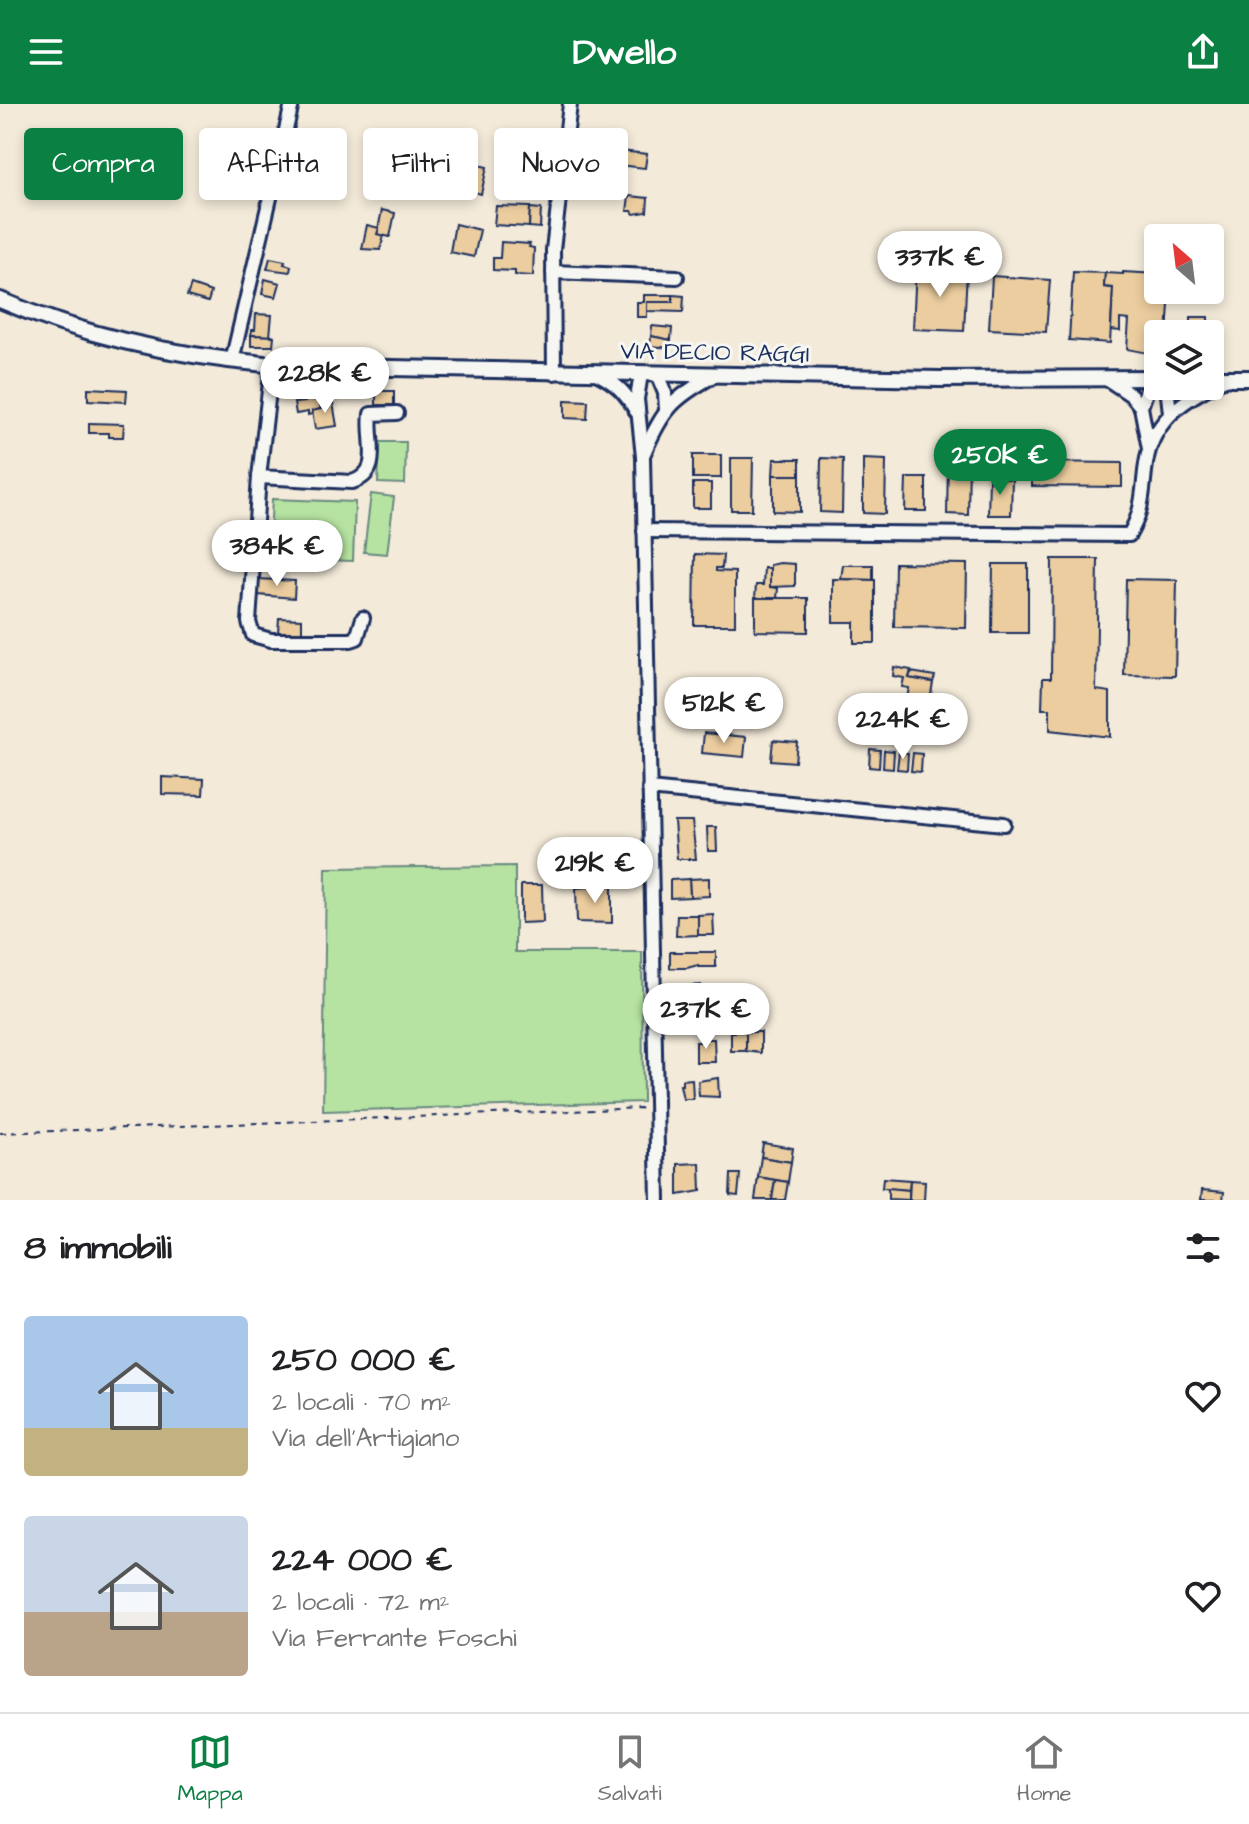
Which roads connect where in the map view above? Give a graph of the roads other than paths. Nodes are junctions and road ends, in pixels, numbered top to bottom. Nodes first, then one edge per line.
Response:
1 (292, 104) edge
2 (570, 104) edge
3 (553, 272) junction
4 (677, 277) dead end
5 (0, 300) edge
6 (232, 361) junction
7 (272, 365) junction
8 (554, 373) junction
9 (596, 373) junction
10 (641, 374) junction
11 (657, 374) junction
12 (715, 375) junction
13 (1224, 378) edge
14 (1228, 378) junction
15 (1249, 378) edge
16 (1107, 379) junction
17 (1144, 380) edge
18 (1145, 400) edge
19 (1169, 400) edge
20 (1141, 407) junction
21 (666, 410) junction
22 (397, 413) dead end
23 (1170, 413) junction
24 (638, 415) junction
25 (1149, 449) junction
26 (643, 457) junction
27 (259, 477) junction
28 (644, 531) junction
29 (363, 618) dead end
30 (649, 789) junction
31 (1004, 824) dead end
32 (658, 1200) edge

1 - 6 street
2 - 3 street
3 - 4 street
3 - 8 street
5 - 6 main road, VIA DECIO RAGGI
6 - 7 main road, VIA DECIO RAGGI
7 - 8 main road, VIA DECIO RAGGI
7 - 27 street
8 - 9 main road, VIA DECIO RAGGI
9 - 10 main road, VIA DECIO RAGGI
9 - 24 street
10 - 11 main road, VIA DECIO RAGGI
10 - 24 street
11 - 12 main road, VIA DECIO RAGGI
11 - 21 street
12 - 16 main road, VIA DECIO RAGGI
12 - 21 street
13 - 14 main road
14 - 15 main road
14 - 23 street
16 - 17 main road, VIA DECIO RAGGI
16 - 20 street
18 - 20 street
19 - 23 street
20 - 25 street
21 - 26 street
22 - 27 street
23 - 25 street
24 - 26 street
25 - 28 street
26 - 28 street
27 - 29 street
28 - 30 street
30 - 31 street
30 - 32 street

